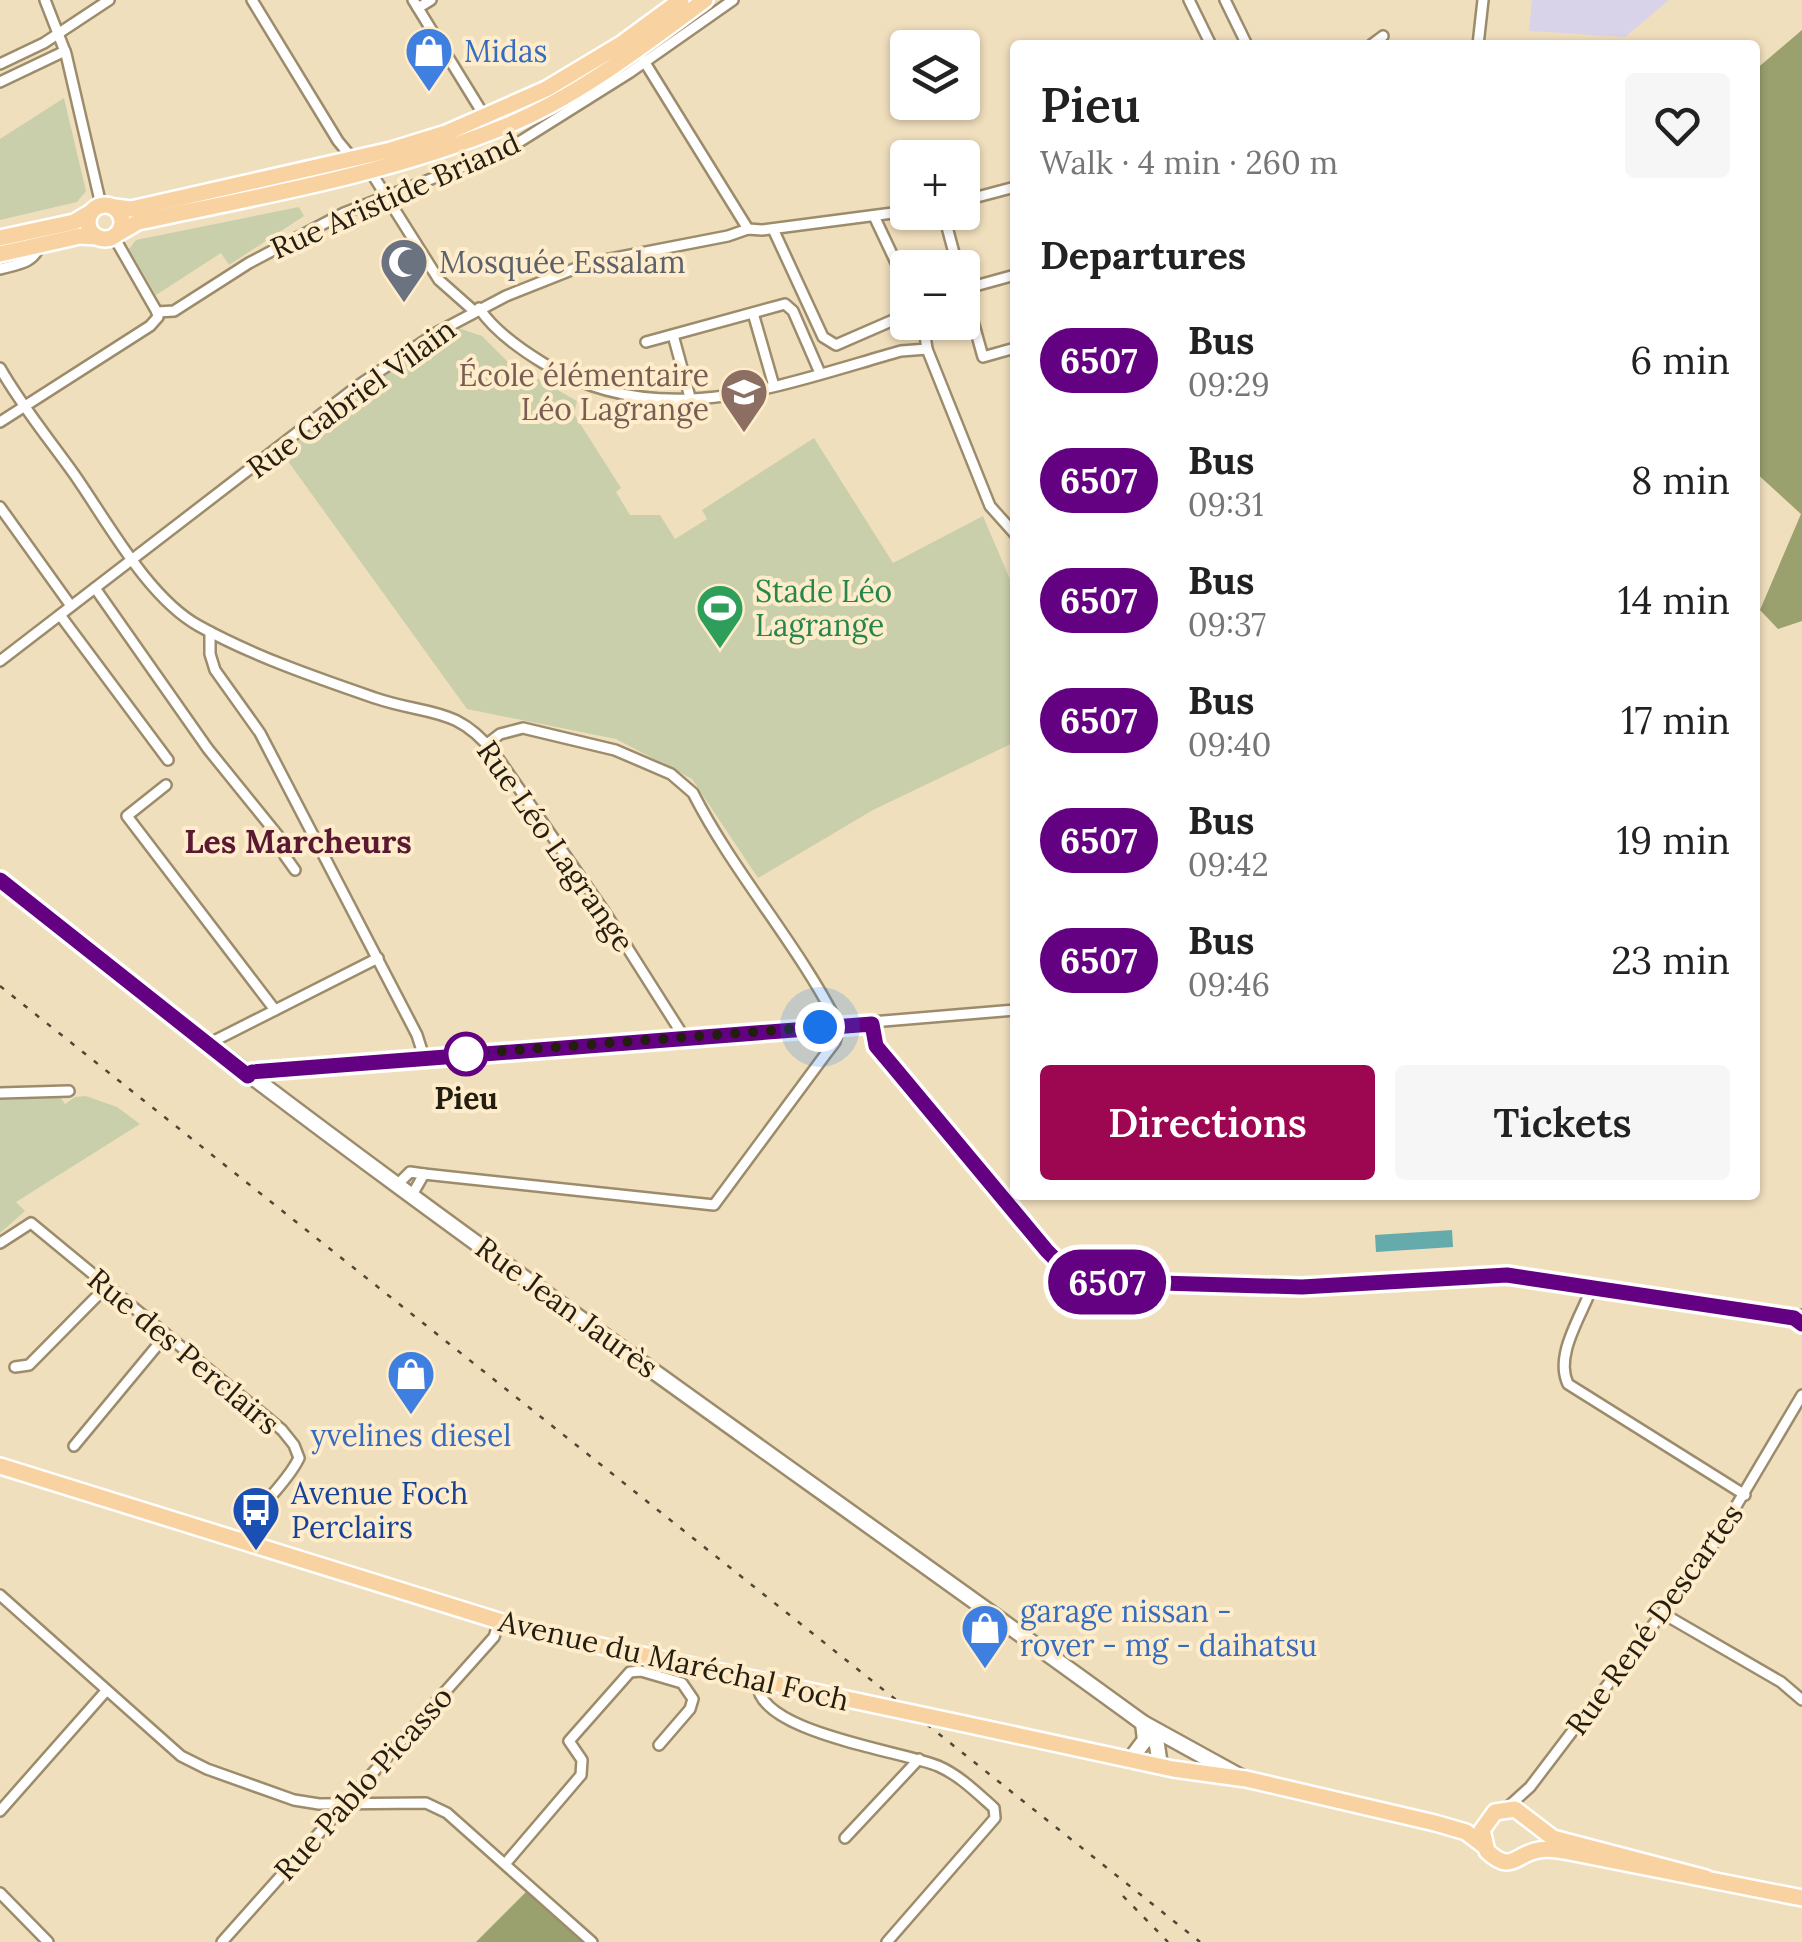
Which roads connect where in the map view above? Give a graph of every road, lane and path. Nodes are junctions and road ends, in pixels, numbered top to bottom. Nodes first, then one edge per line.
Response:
1 (45, 0) edge
2 (109, 0) edge
3 (252, 0) edge
4 (431, 0) edge
5 (680, 0) edge
6 (704, 0) edge
7 (733, 0) edge
8 (1189, 0) edge
9 (1225, 0) edge
10 (1483, 0) edge
11 (415, 4) edge
12 (641, 29) junction
13 (60, 34) junction
14 (1383, 36) dead end
15 (1209, 40) edge
16 (1245, 40) edge
17 (1378, 40) edge
18 (1479, 40) edge
19 (620, 44) junction
20 (65, 52) junction
21 (641, 56) junction
22 (0, 64) edge
23 (0, 82) edge
24 (485, 118) junction
25 (438, 136) junction
26 (353, 158) junction
27 (377, 169) junction
28 (1010, 188) edge
29 (271, 192) junction
30 (980, 196) edge
31 (386, 197) junction
32 (102, 208) junction
33 (890, 213) edge
34 (874, 216) junction
35 (748, 228) junction
36 (773, 229) junction
37 (110, 236) junction
38 (0, 238) edge
39 (40, 245) junction
40 (890, 250) edge
41 (0, 254) edge
42 (0, 269) edge
43 (1010, 276) edge
44 (980, 282) edge
45 (476, 310) junction
46 (157, 312) junction
47 (753, 314) junction
48 (890, 322) edge
49 (674, 334) junction
50 (926, 340) edge
51 (979, 340) edge
52 (646, 342) dead end
53 (927, 349) junction
54 (1010, 349) edge
55 (0, 368) edge
56 (820, 373) junction
57 (774, 386) junction
58 (690, 401) junction
59 (24, 406) junction
60 (0, 422) edge
61 (0, 507) edge
62 (1010, 528) edge
63 (134, 560) junction
64 (95, 588) junction
65 (72, 606) junction
66 (60, 615) junction
67 (210, 632) junction
68 (0, 661) edge
69 (487, 744) junction
70 (168, 760) dead end
71 (166, 785) dead end
72 (295, 870) dead end
73 (0, 880) edge
74 (378, 958) junction
75 (275, 1010) junction
76 (1010, 1010) edge
77 (872, 1024) junction
78 (839, 1026) junction
79 (684, 1038) junction
80 (208, 1044) junction
81 (424, 1057) junction
82 (248, 1076) junction
83 (69, 1091) dead end
84 (0, 1093) edge
85 (424, 1174) junction
86 (397, 1185) junction
87 (412, 1195) junction
88 (0, 1243) edge
89 (107, 1286) junction
90 (1592, 1287) junction
91 (1799, 1319) edge
92 (166, 1335) junction
93 (15, 1367) dead end
94 (1802, 1395) edge
95 (74, 1446) dead end
96 (0, 1466) edge
97 (1745, 1495) junction
98 (244, 1540) junction
99 (0, 1595) edge
100 (1662, 1613) junction
101 (499, 1622) junction
102 (758, 1680) junction
103 (106, 1691) junction
104 (1800, 1693) edge
105 (1142, 1722) junction
106 (1173, 1740) junction
107 (659, 1745) dead end
108 (919, 1759) junction
109 (1130, 1760) junction
110 (1166, 1767) junction
111 (1246, 1780) junction
112 (1530, 1787) junction
113 (345, 1801) junction
114 (1361, 1806) junction
115 (0, 1810) edge
116 (1498, 1812) junction
117 (1531, 1820) junction
118 (845, 1838) dead end
119 (1484, 1845) junction
120 (1529, 1853) junction
121 (505, 1864) junction
122 (1706, 1878) junction
123 (0, 1893) edge
124 (1802, 1898) edge
125 (48, 1942) edge
126 (222, 1942) edge
127 (592, 1942) edge
128 (887, 1942) edge

1 - 13 street
2 - 13 street
3 - 26 street
4 - 11 street
5 - 12 main road
6 - 21 main road
7 - 21 street, Rue Aristide Briand
8 - 15 street
9 - 16 street
10 - 18 street
11 - 24 street
12 - 19 main road
12 - 21 main road
13 - 20 street
13 - 22 street
14 - 17 street
19 - 21 main road
19 - 24 main road
20 - 23 street
20 - 32 street
21 - 27 main road
21 - 31 street, Rue Aristide Briand
21 - 35 street
24 - 25 main road
25 - 26 main road
25 - 27 main road
26 - 27 street
26 - 29 main road
26 - 32 main road
27 - 29 main road
27 - 31 street
28 - 30 street
29 - 37 main road
31 - 45 street
31 - 46 street, Rue Aristide Briand
32 - 37 main road
32 - 37 main road
32 - 38 main road
33 - 34 street, Rue Gabriel Vilain
34 - 36 street, Rue Gabriel Vilain
34 - 40 street
35 - 36 street, Rue Gabriel Vilain
35 - 45 street, Rue Gabriel Vilain
36 - 48 street
37 - 39 main road
37 - 46 street
39 - 41 main road
39 - 42 street
43 - 44 street
45 - 58 street
45 - 63 street, Rue Gabriel Vilain
46 - 59 street, Rue Aristide Briand
47 - 49 street
47 - 56 street
47 - 57 street
49 - 52 street
49 - 58 street
50 - 53 street
51 - 54 street
53 - 56 street
53 - 62 street
55 - 59 street, Rue Léo Lagrange
56 - 57 street
57 - 58 street
59 - 60 street, Rue Aristide Briand
59 - 63 street, Rue Léo Lagrange
61 - 65 street
63 - 64 street, Rue Gabriel Vilain
63 - 67 street, Rue Léo Lagrange
64 - 65 street, Rue Gabriel Vilain
64 - 72 street
65 - 66 street, Rue Gabriel Vilain
66 - 68 street, Rue Gabriel Vilain
66 - 70 street
67 - 69 street, Rue Léo Lagrange
67 - 74 street
69 - 78 street
69 - 79 street, Rue Léo Lagrange
71 - 75 street
73 - 80 main road, Rue Jean Jaurès
74 - 75 street
74 - 81 street
75 - 80 street
76 - 77 street
77 - 78 street
77 - 90 street
78 - 79 street
78 - 85 street
79 - 81 street
80 - 82 main road, Rue Jean Jaurès
81 - 82 street
82 - 86 main road, Rue Jean Jaurès
83 - 84 street
85 - 86 street
85 - 87 street
86 - 87 main road, Rue Jean Jaurès
87 - 105 main road, Rue Jean Jaurès
88 - 89 street, Rue des Perclairs
89 - 92 street, Rue des Perclairs
89 - 93 street
90 - 91 street
90 - 97 street
92 - 95 street
92 - 98 street, Rue des Perclairs
94 - 97 street, Rue René Descartes
96 - 98 main road, Avenue du Maréchal Foch
97 - 100 street, Rue René Descartes
98 - 101 main road, Avenue du Maréchal Foch
99 - 103 street
100 - 104 street
100 - 112 street, Rue René Descartes
101 - 102 main road, Avenue du Maréchal Foch
101 - 113 street, Rue Pablo Picasso
102 - 108 street
102 - 109 main road, Avenue du Maréchal Foch, bridge
103 - 113 street
103 - 115 street
105 - 106 main road, Rue Jean Jaurès
105 - 109 main road
105 - 110 main road
106 - 110 main road
106 - 111 main road, Rue Jean Jaurès
107 - 121 street
108 - 118 street
108 - 128 street
109 - 110 main road, Avenue du Maréchal Foch
110 - 111 main road, Avenue du Maréchal Foch
111 - 114 main road, Avenue du Maréchal Foch
112 - 116 street, Rue René Descartes
112 - 117 street
113 - 121 street
113 - 126 street, Rue Pablo Picasso
114 - 116 main road, Avenue du Maréchal Foch
114 - 119 main road, Avenue du Maréchal Foch
116 - 117 main road
116 - 119 main road
117 - 120 main road
117 - 122 main road
119 - 120 main road
120 - 122 main road
121 - 127 street
122 - 124 main road
123 - 125 street

